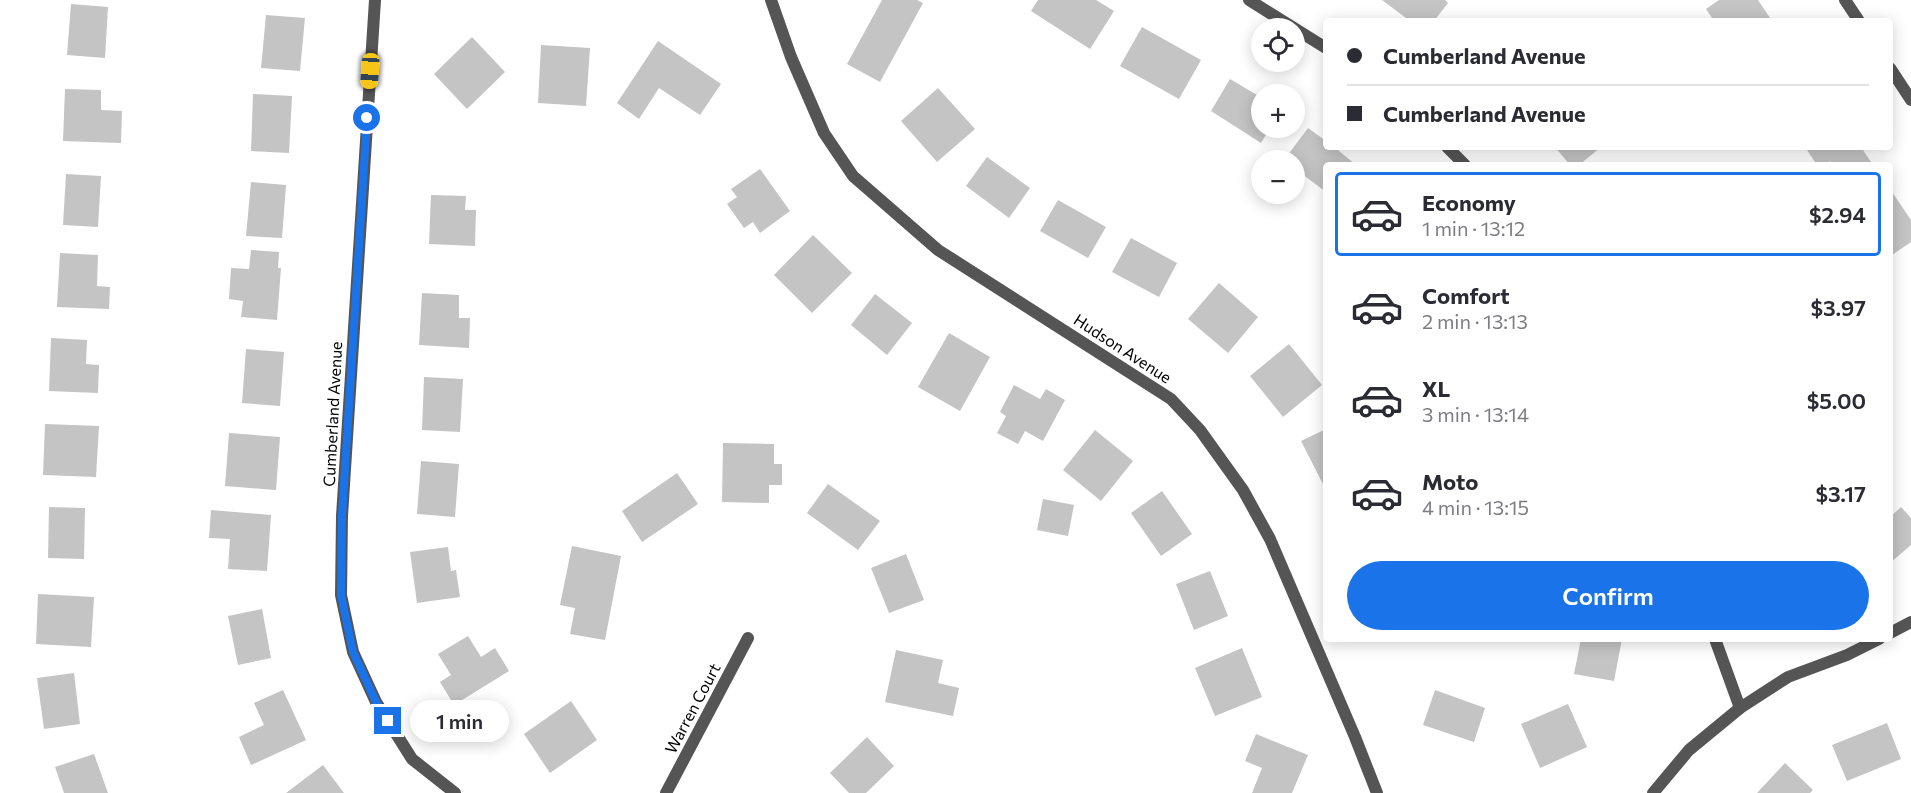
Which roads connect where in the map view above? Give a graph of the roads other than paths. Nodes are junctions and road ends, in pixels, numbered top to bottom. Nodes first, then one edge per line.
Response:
1 (375, 0) edge
2 (771, 0) edge
3 (1249, 0) edge
4 (1845, 0) edge
5 (1857, 18) edge
6 (1323, 46) edge
7 (1893, 73) edge
8 (1911, 100) edge
9 (1450, 150) edge
10 (1462, 162) edge
11 (1911, 622) edge
12 (1893, 631) edge
13 (748, 638) dead end
14 (1716, 642) edge
15 (1873, 642) edge
16 (1740, 708) junction
17 (455, 793) edge
18 (666, 793) edge
19 (1377, 793) edge
20 (1653, 793) edge

1 - 17 street, Cumberland Avenue
2 - 19 street, Hudson Avenue
3 - 6 street
4 - 5 street
7 - 8 street
9 - 10 street
11 - 12 street
13 - 18 street, Warren Court
14 - 16 street
15 - 16 street
16 - 20 street

